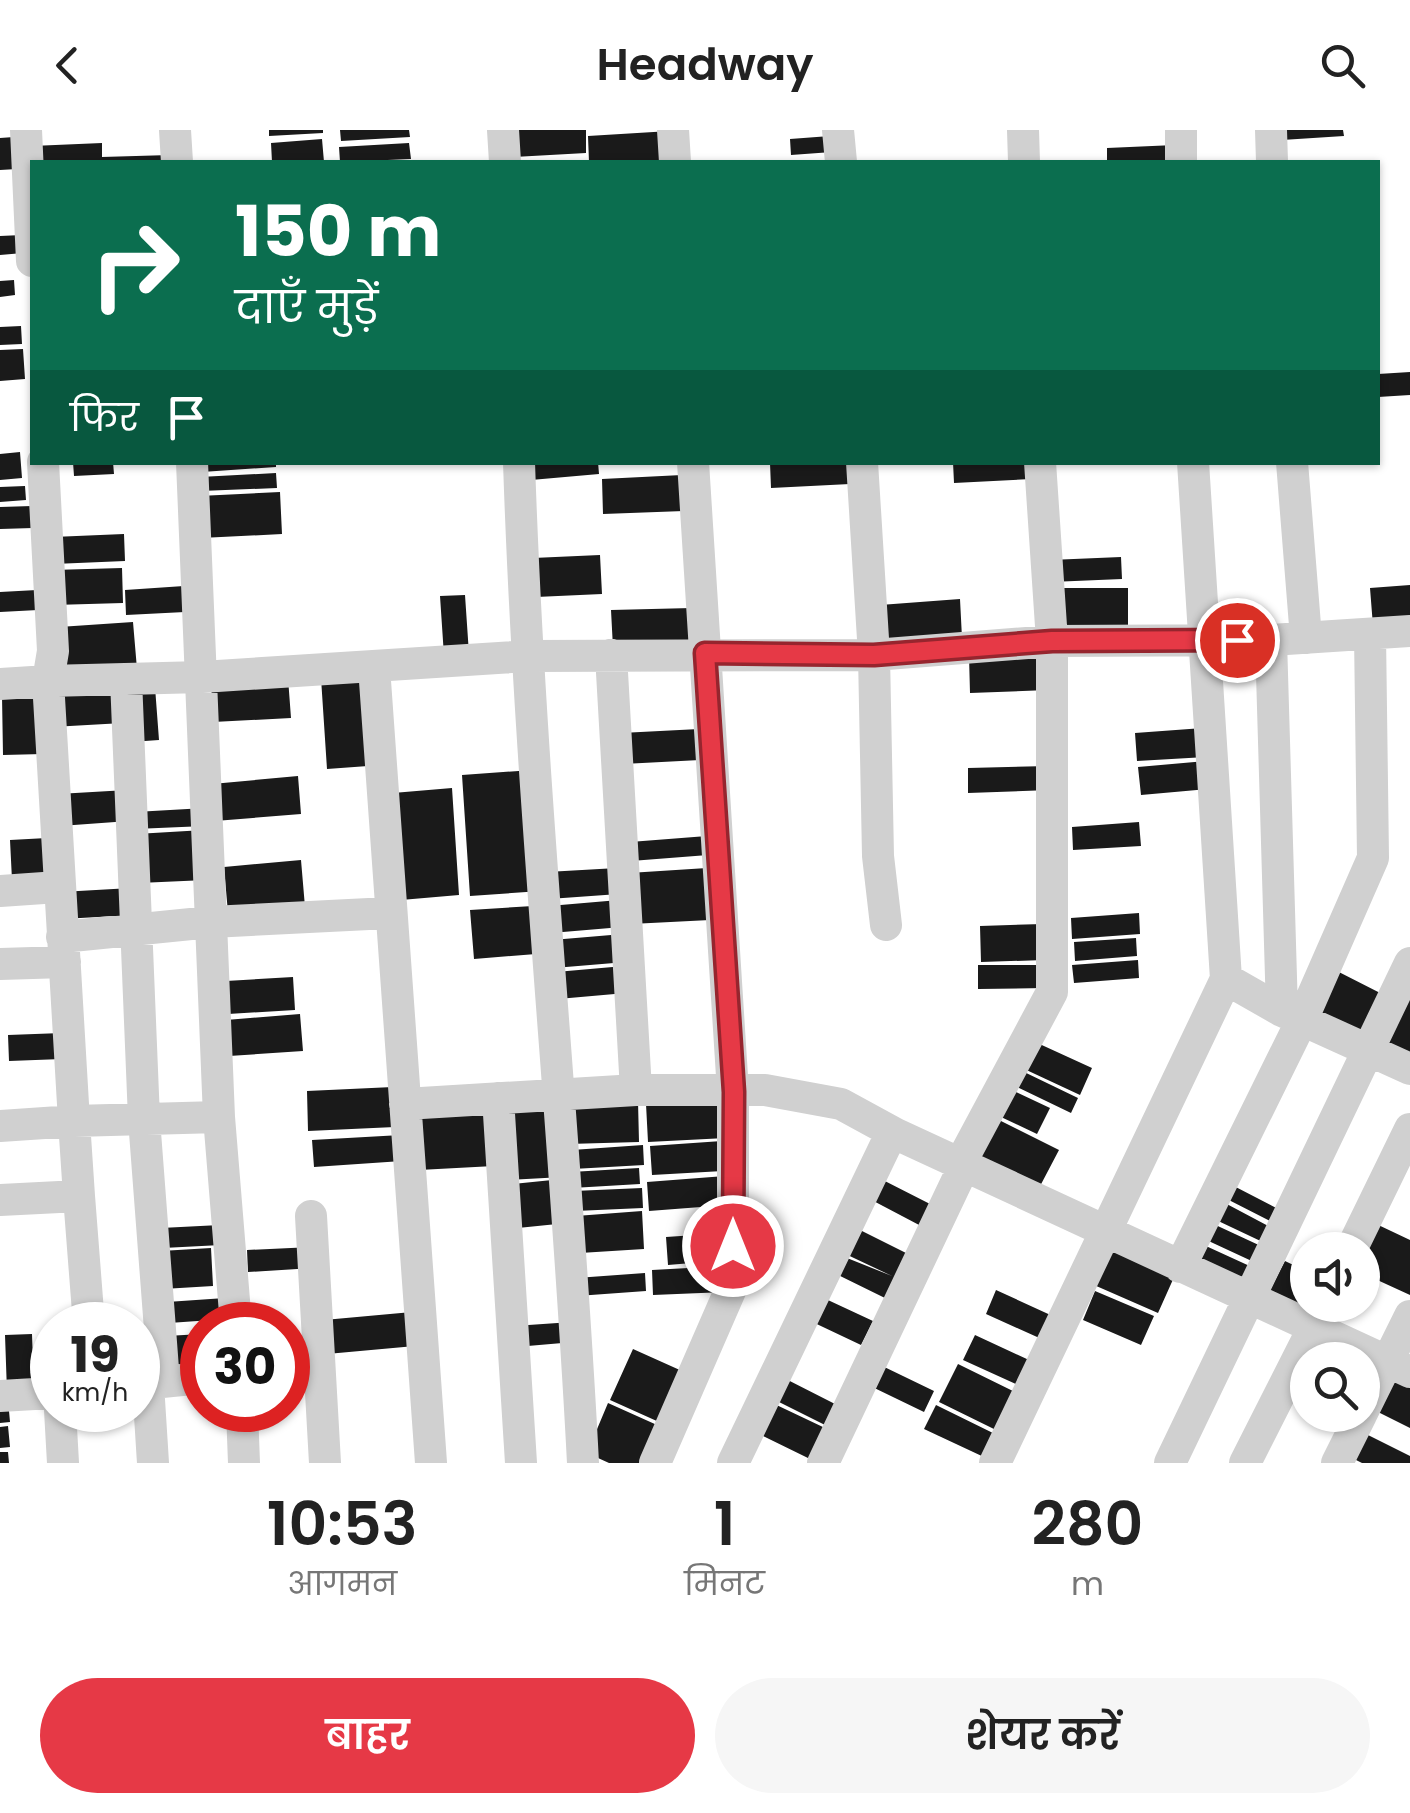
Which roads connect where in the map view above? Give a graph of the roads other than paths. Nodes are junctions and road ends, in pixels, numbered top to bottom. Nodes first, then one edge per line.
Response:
1 (26, 130) edge
2 (175, 130) edge
3 (503, 130) edge
4 (673, 130) edge
5 (838, 130) edge
6 (1023, 130) edge
7 (1181, 130) edge
8 (1271, 130) edge
9 (177, 160) edge
10 (505, 160) edge
11 (675, 160) edge
12 (840, 160) edge
13 (1024, 160) edge
14 (1181, 160) edge
15 (1272, 160) edge
16 (30, 217) edge
17 (43, 465) edge
18 (192, 465) edge
19 (520, 465) edge
20 (693, 465) edge
21 (862, 465) edge
22 (1040, 465) edge
23 (1193, 465) edge
24 (1292, 465) edge
25 (1410, 631) edge
26 (1370, 634) junction
27 (1306, 638) junction
28 (1203, 640) junction
29 (1271, 640) junction
30 (1052, 641) junction
31 (705, 653) junction
32 (611, 655) junction
33 (874, 655) junction
34 (528, 656) junction
35 (374, 666) junction
36 (202, 677) junction
37 (126, 679) junction
38 (48, 681) junction
39 (0, 684) edge
40 (58, 888) junction
41 (0, 890) edge
42 (389, 913) junction
43 (211, 922) junction
44 (886, 925) dead end
45 (135, 930) junction
46 (64, 950) junction
47 (1410, 962) edge
48 (0, 964) edge
49 (1226, 979) junction
50 (1292, 1016) junction
51 (1371, 1051) junction
52 (1410, 1068) edge
53 (636, 1090) junction
54 (734, 1092) junction
55 (560, 1094) junction
56 (498, 1098) junction
57 (404, 1104) junction
58 (219, 1116) junction
59 (144, 1119) junction
60 (74, 1121) junction
61 (0, 1126) edge
62 (1410, 1129) edge
63 (892, 1132) junction
64 (962, 1165) junction
65 (79, 1196) junction
66 (0, 1200) edge
67 (310, 1216) dead end
68 (1361, 1232) edge
69 (1108, 1233) junction
70 (1180, 1267) junction
71 (1251, 1301) junction
72 (87, 1302) edge
73 (148, 1302) edge
74 (234, 1302) edge
75 (1290, 1310) edge
76 (1410, 1316) edge
77 (1316, 1322) edge
78 (1327, 1322) edge
79 (1399, 1367) edge
80 (1380, 1391) edge
81 (30, 1394) edge
82 (0, 1396) edge
83 (61, 1432) edge
84 (152, 1432) edge
85 (243, 1432) edge
86 (1353, 1432) edge
87 (585, 1462) edge
88 (63, 1463) edge
89 (153, 1463) edge
90 (244, 1463) edge
91 (325, 1463) edge
92 (432, 1463) edge
93 (521, 1463) edge
94 (654, 1463) edge
95 (734, 1463) edge
96 (823, 1463) edge
97 (995, 1463) edge
98 (1170, 1463) edge
99 (1245, 1463) edge
100 (1337, 1463) edge

1 - 16 street
2 - 9 street
3 - 10 street
4 - 11 street
5 - 12 street
6 - 13 street
7 - 14 street
8 - 15 street
17 - 38 street
18 - 36 street
19 - 34 street
20 - 31 street
21 - 33 street
22 - 30 street
23 - 28 street
24 - 27 street
25 - 26 street
26 - 27 street
26 - 50 street
27 - 29 street
28 - 29 street
28 - 30 street
28 - 49 street
29 - 50 street
30 - 33 street
30 - 64 street
31 - 32 street
31 - 33 street
31 - 54 street
32 - 34 street
32 - 53 street
33 - 44 street
34 - 35 street
34 - 55 street
35 - 36 street
35 - 42 street
36 - 37 street
36 - 43 street
37 - 38 street
37 - 45 street
38 - 39 street
38 - 40 street
40 - 41 street
40 - 46 street
42 - 43 street
42 - 57 street
43 - 45 street
43 - 58 street
45 - 46 street
45 - 59 street
46 - 48 street
46 - 60 street
47 - 51 street
49 - 50 street
49 - 69 street
50 - 51 street
50 - 70 street
51 - 52 street
51 - 71 street
53 - 54 street
53 - 55 street
54 - 63 street
54 - 94 street
55 - 56 street
55 - 87 street
56 - 57 street
56 - 93 street
57 - 92 street
58 - 59 street
58 - 74 street
59 - 60 street
59 - 73 street
60 - 61 street
60 - 65 street
62 - 68 street
63 - 64 street
63 - 95 street
64 - 69 street
64 - 96 street
65 - 66 street
65 - 72 street
67 - 91 street
69 - 70 street
69 - 97 street
70 - 71 street
71 - 75 street
71 - 98 street
76 - 79 street
77 - 99 street
78 - 79 street
79 - 80 street
81 - 82 street
83 - 88 street
84 - 89 street
85 - 90 street
86 - 100 street

